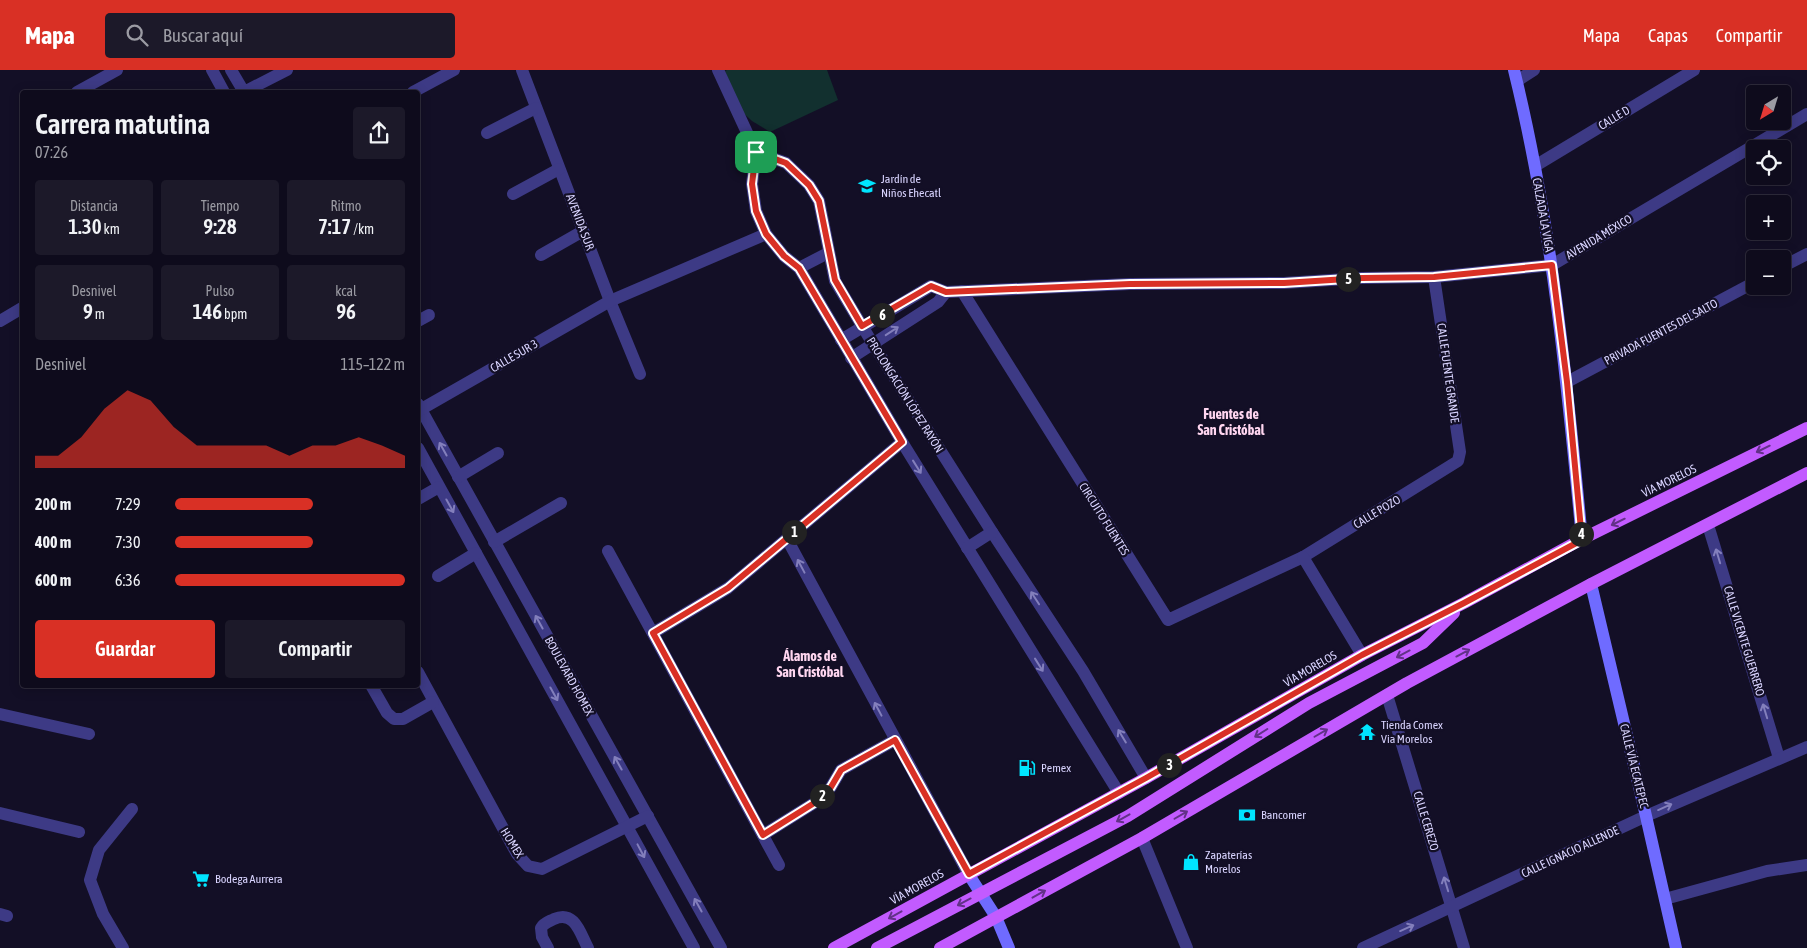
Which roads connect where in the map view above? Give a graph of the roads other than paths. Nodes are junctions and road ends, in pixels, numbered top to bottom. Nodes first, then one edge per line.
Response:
1 (117, 70) edge
2 (212, 70) edge
3 (231, 70) edge
4 (287, 70) edge
5 (454, 70) edge
6 (522, 70) edge
7 (718, 70) edge
8 (1534, 70) edge
9 (1694, 70) edge
10 (1515, 76) edge
11 (81, 90) edge
12 (223, 90) edge
13 (243, 90) edge
14 (248, 90) edge
15 (417, 90) edge
16 (536, 108) junction
17 (1807, 114) edge
18 (487, 133) dead end
19 (756, 152) junction
20 (1534, 166) junction
21 (559, 169) junction
22 (513, 194) dead end
23 (583, 231) junction
24 (766, 234) junction
25 (828, 252) junction
26 (1807, 254) edge
27 (541, 255) dead end
28 (1791, 262) edge
29 (1552, 265) junction
30 (799, 268) junction
31 (1434, 277) junction
32 (1746, 287) edge
33 (962, 291) junction
34 (946, 292) junction
35 (610, 301) junction
36 (20, 309) edge
37 (429, 315) dead end
38 (0, 320) edge
39 (420, 320) edge
40 (862, 326) junction
41 (841, 340) junction
42 (873, 344) junction
43 (851, 358) junction
44 (640, 374) dead end
45 (1567, 382) junction
46 (420, 407) edge
47 (420, 411) edge
48 (1807, 428) edge
49 (902, 442) junction
50 (420, 452) edge
51 (498, 453) dead end
52 (1451, 467) joint
53 (1807, 474) edge
54 (458, 477) junction
55 (439, 487) junction
56 (420, 498) edge
57 (561, 503) dead end
58 (1708, 525) junction
59 (992, 532) junction
60 (787, 538) junction
61 (1582, 540) junction
62 (494, 542) junction
63 (967, 548) junction
64 (608, 550) dead end
65 (476, 553) junction
66 (1303, 557) junction
67 (438, 576) dead end
68 (1590, 584) junction
69 (1464, 603) junction
70 (653, 633) junction
71 (1362, 655) junction
72 (559, 658) junction
73 (540, 669) junction
74 (420, 676) edge
75 (373, 688) edge
76 (1387, 695) junction
77 (433, 702) junction
78 (0, 714) edge
79 (89, 734) dead end
80 (895, 740) junction
81 (1807, 747) edge
82 (1779, 758) junction
83 (1146, 778) junction
84 (1119, 793) junction
85 (132, 809) dead end
86 (0, 813) edge
87 (648, 816) junction
88 (1646, 816) junction
89 (628, 826) junction
90 (79, 832) dead end
91 (763, 835) junction
92 (1142, 838) junction
93 (779, 865) dead end
94 (1807, 865) edge
95 (969, 874) junction
96 (1665, 899) junction
97 (1453, 907) junction
98 (996, 918) junction
99 (123, 948) edge
100 (548, 948) edge
101 (588, 948) edge
102 (694, 948) edge
103 (721, 948) edge
104 (834, 948) edge
105 (877, 948) edge
106 (940, 948) edge
107 (1009, 948) edge
108 (1187, 948) edge
109 (1363, 948) edge
110 (1464, 948) edge
111 (1676, 948) edge

1 - 11 street
2 - 12 street
3 - 13 street
4 - 14 street
5 - 15 street
6 - 16 street, AVENIDA SUR
7 - 19 street
8 - 10 street
9 - 20 street, CALLE D
10 - 20 main road, CALZADA LA VIGA
16 - 18 street
16 - 21 street, AVENIDA SUR
17 - 29 street, AVENIDA MÉXICO
19 - 24 street, PROLONGACIÓN LÓPEZ RAYÓN
19 - 25 street, PROLONGACIÓN LÓPEZ RAYÓN
20 - 29 main road, CALZADA LA VIGA
21 - 22 street
21 - 23 street, AVENIDA SUR
23 - 27 street
23 - 35 street, AVENIDA SUR
24 - 30 street, PROLONGACIÓN LÓPEZ RAYÓN
24 - 35 street, CALLE SUR 3
25 - 30 street
25 - 40 street, PROLONGACIÓN LÓPEZ RAYÓN
26 - 28 street
29 - 31 street, AVENIDA MÉXICO
29 - 45 main road, CALZADA LA VIGA
30 - 41 street, PROLONGACIÓN LÓPEZ RAYÓN
31 - 33 street, AVENIDA MÉXICO
31 - 52 street, CALLE FUENTE GRANDE
32 - 45 street, PRIVADA FUENTES DEL SALTO
33 - 34 street, AVENIDA MÉXICO
33 - 66 street, CIRCUITO FUENTES
34 - 40 street, AVENIDA MÉXICO
42 -> 34 street
35 - 44 street, AVENIDA SUR
35 - 46 street, CALLE SUR 3
36 - 38 street
37 - 39 street
40 - 41 street, AVENIDA MÉXICO
40 - 42 street, PROLONGACIÓN LÓPEZ RAYÓN
41 - 43 street, PROLONGACIÓN LÓPEZ RAYÓN
42 - 43 street
42 - 59 street, PROLONGACIÓN LÓPEZ RAYÓN
43 - 49 street, PROLONGACIÓN LÓPEZ RAYÓN
45 - 61 main road, CALZADA LA VIGA
54 -> 47 street, BOULEVARD HOMEX
48 -> 61 main road, VÍA MORELOS
49 - 60 street
49 -> 63 street, PROLONGACIÓN LÓPEZ RAYÓN
50 - 55 street, BOULEVARD HOMEX
51 - 54 street
52 - 66 street, CALLE POZO
53 - 58 main road
54 - 62 street, BOULEVARD HOMEX
55 - 56 street
55 -> 65 street, BOULEVARD HOMEX
57 - 62 street
58 - 68 main road
82 -> 58 street, CALLE VICENTE GUERRERO
59 - 63 street
83 -> 59 street, PROLONGACIÓN LÓPEZ RAYÓN
60 - 70 street
80 -> 60 street
61 - 69 main road, VÍA MORELOS
72 -> 62 street, BOULEVARD HOMEX
63 -> 84 street, PROLONGACIÓN LÓPEZ RAYÓN
64 - 70 street
65 - 67 street
65 - 73 street, BOULEVARD HOMEX
66 - 71 street
76 -> 68 main road
68 - 88 main road, CALLE VÍA ECATEPEC
69 - 71 main road, VÍA MORELOS
69 -> 105 main road, bridge
70 - 91 street
71 - 83 main road, VÍA MORELOS
72 - 73 street
87 -> 72 street, BOULEVARD HOMEX
73 -> 89 street, BOULEVARD HOMEX
74 - 77 street, HOMEX
75 - 77 street
92 -> 76 main road
97 -> 76 street, CALLE CEREZO
77 - 89 street, HOMEX
78 - 79 street
80 - 91 street
80 - 95 street
81 - 82 street, CALLE IGNACIO ALLENDE
88 -> 82 street, CALLE IGNACIO ALLENDE
83 - 84 main road, VÍA MORELOS
84 - 95 main road, VÍA MORELOS
85 - 99 street
86 - 90 street
87 - 89 street, HOMEX
103 -> 87 street, BOULEVARD HOMEX
88 - 96 main road, CALLE VÍA ECATEPEC
88 - 97 street, CALLE IGNACIO ALLENDE
89 -> 102 street, BOULEVARD HOMEX
91 - 93 street
98 -> 92 main road
92 - 108 street
94 - 96 street
95 - 98 main road
95 -> 104 main road, VÍA MORELOS
96 - 111 main road, CALLE VÍA ECATEPEC
109 -> 97 street, CALLE IGNACIO ALLENDE
97 - 110 street, CALLE CEREZO
98 - 106 main road
98 - 107 main road
100 - 101 street

